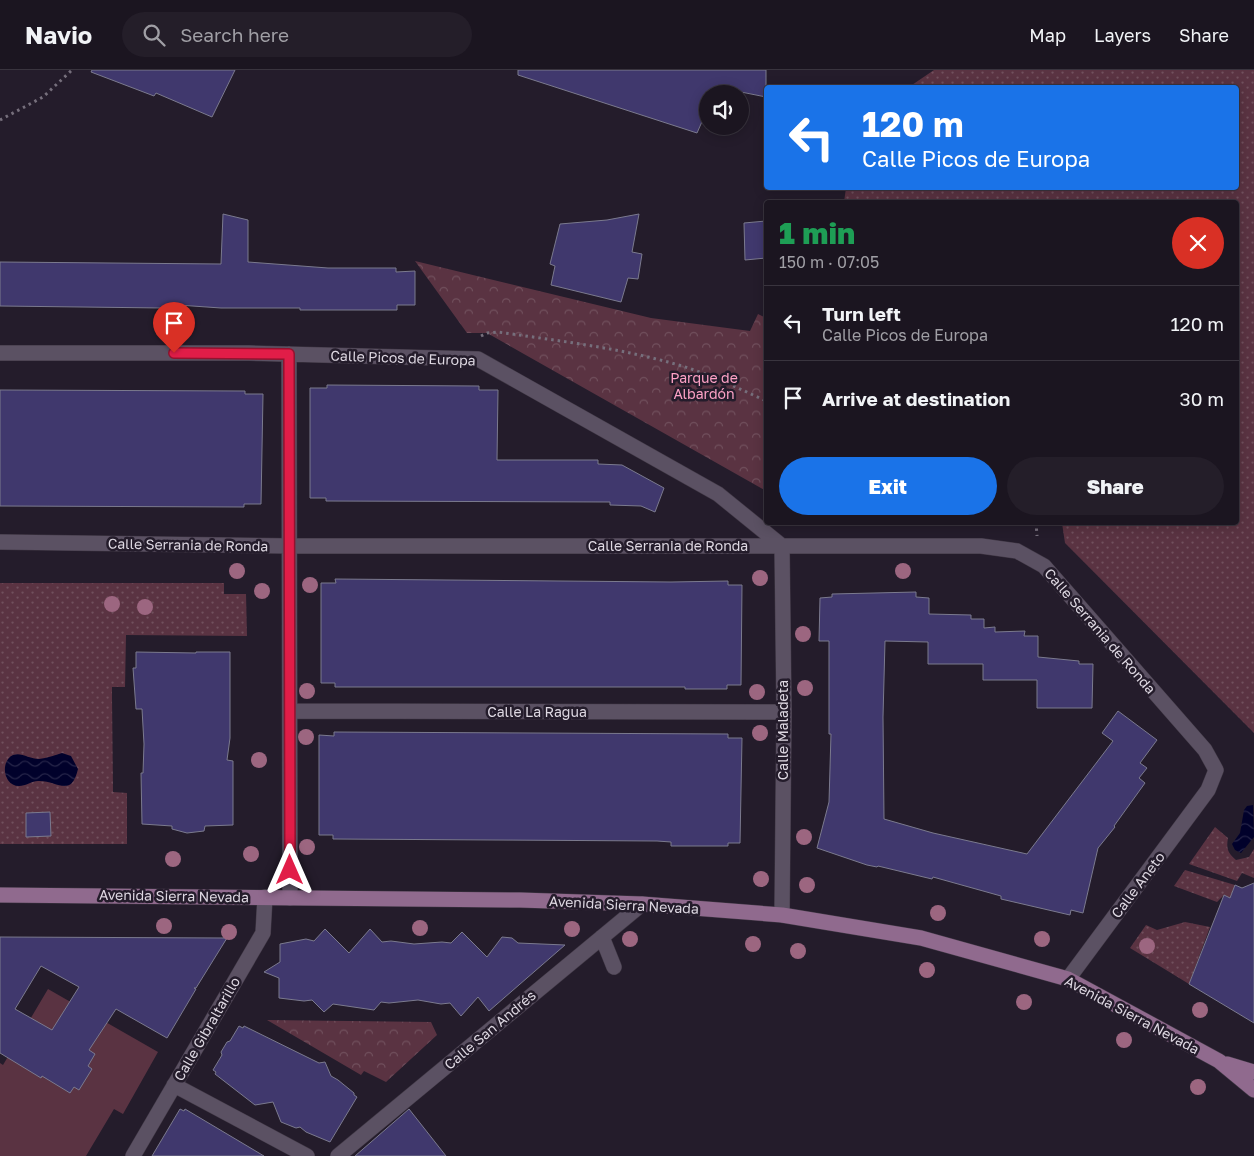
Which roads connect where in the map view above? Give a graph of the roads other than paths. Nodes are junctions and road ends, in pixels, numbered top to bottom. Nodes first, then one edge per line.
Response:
1 (0, 353) edge
2 (289, 354) junction
3 (0, 542) edge
4 (290, 546) junction
5 (782, 546) junction
6 (290, 711) junction
7 (784, 712) junction
8 (1208, 790) joint
9 (0, 896) edge
10 (265, 897) junction
11 (290, 898) junction
12 (642, 904) junction
13 (782, 915) junction
14 (602, 937) junction
15 (614, 967) dead end
16 (1068, 980) junction
17 (1219, 1061) junction
18 (1254, 1072) edge
19 (174, 1085) junction
20 (1254, 1090) edge
21 (133, 1156) edge
22 (307, 1156) edge
23 (338, 1156) edge

1 - 2 street, Calle Picos de Europa
2 - 4 street
2 - 5 street, Calle Picos de Europa
3 - 4 street, Calle Serrania de Ronda
4 - 5 street, Calle Serrania de Ronda
4 - 6 street
5 - 7 street, Calle Maladeta
5 - 8 street, Calle Serrania de Ronda
6 - 7 street, Calle La Ragua
6 - 11 street
7 - 13 street, Calle Maladeta
8 - 16 street, Calle Aneto
9 - 10 main road, Avenida Sierra Nevada
10 - 11 main road, Avenida Sierra Nevada
10 - 19 street, Calle Gibraltarillo
11 - 12 main road, Avenida Sierra Nevada
12 - 13 main road, Avenida Sierra Nevada
12 - 14 street, Calle San Andrés
13 - 16 main road, Avenida Sierra Nevada
14 - 15 street
14 - 23 street, Calle San Andrés
16 - 17 main road, Avenida Sierra Nevada
17 - 18 main road, Avenida Sierra Nevada
17 - 20 main road, Avenida Sierra Nevada
19 - 21 street, Calle Gibraltarillo
19 - 22 street

